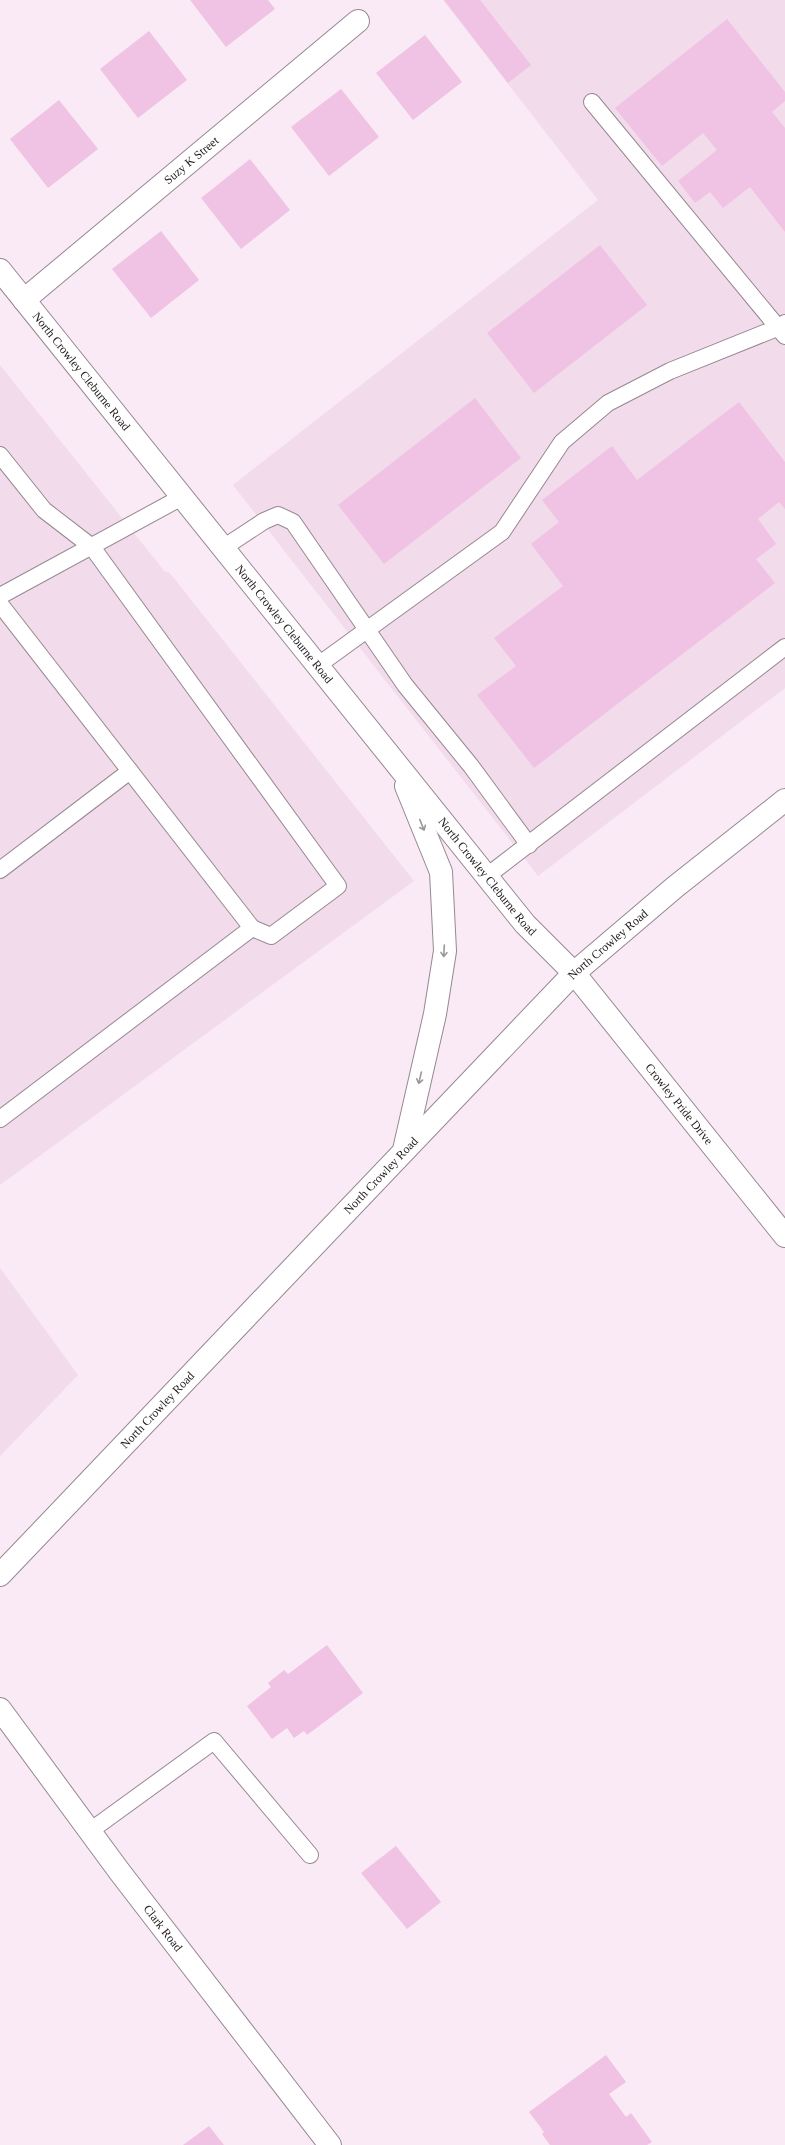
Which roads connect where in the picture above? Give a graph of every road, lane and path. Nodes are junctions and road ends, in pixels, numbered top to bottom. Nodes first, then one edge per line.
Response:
1 (358, 21) dead end
2 (592, 102) dead end
3 (0, 270) edge
4 (24, 300) junction
5 (782, 329) edge
6 (0, 455) edge
7 (182, 497) junction
8 (92, 547) junction
9 (222, 548) junction
10 (0, 596) edge
11 (0, 604) edge
12 (366, 631) junction
13 (785, 647) edge
14 (317, 666) junction
15 (396, 763) junction
16 (130, 771) junction
17 (785, 800) edge
18 (529, 845) junction
19 (0, 870) edge
20 (487, 876) junction
21 (252, 928) junction
22 (574, 973) junction
23 (0, 1119) edge
24 (404, 1150) junction
25 (785, 1236) edge
26 (0, 1576) edge
27 (0, 1709) edge
28 (90, 1831) junction
29 (310, 1856) dead end
30 (330, 2145) edge

1 - 4 street, Suzy K Street
2 - 5 lane
3 - 4 street, North Crowley Cleburne Road
4 - 7 street, North Crowley Cleburne Road
5 - 12 lane
6 - 8 lane
7 - 8 lane
7 - 9 street, North Crowley Cleburne Road
8 - 10 lane
8 - 21 lane
9 - 12 lane
9 - 14 street, North Crowley Cleburne Road
11 - 16 lane
12 - 14 lane
12 - 18 lane
13 - 18 lane
14 - 15 street, North Crowley Cleburne Road
15 - 20 street, North Crowley Cleburne Road
15 -> 24 street
16 - 19 lane
16 - 21 lane
17 - 22 street, North Crowley Road
18 - 20 lane
20 - 22 street, North Crowley Cleburne Road
21 - 23 lane
22 - 24 street, North Crowley Road
22 - 25 street, Crowley Pride Drive
24 - 26 street, North Crowley Road
27 - 28 street, Clark Road
28 - 29 lane
28 - 30 street, Clark Road

